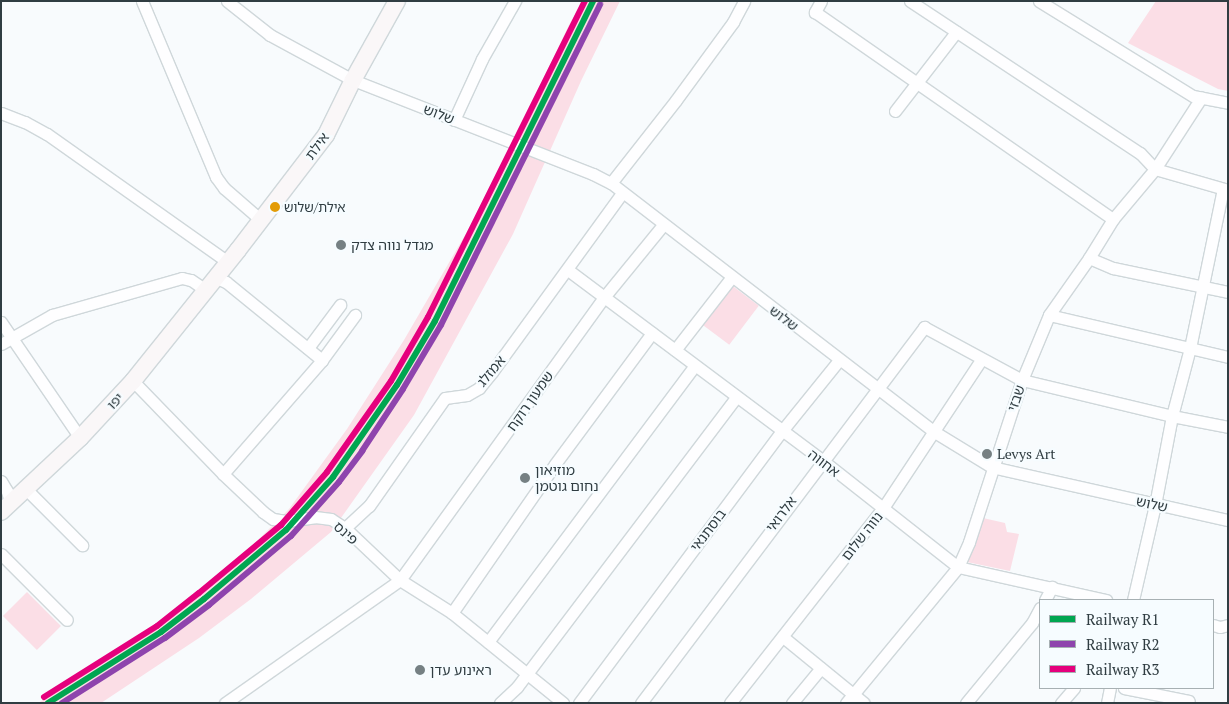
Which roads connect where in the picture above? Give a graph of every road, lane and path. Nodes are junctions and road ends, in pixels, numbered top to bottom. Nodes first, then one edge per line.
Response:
1 (142, 1) edge
2 (227, 1) edge
3 (397, 1) edge
4 (515, 1) edge
5 (744, 1) edge
6 (821, 1) edge
7 (910, 1) edge
8 (1039, 1) edge
9 (956, 32) junction
10 (353, 80) junction
11 (918, 85) junction
12 (1201, 98) junction
13 (1228, 103) edge
14 (895, 111) dead end
15 (1, 113) edge
16 (454, 120) junction
17 (1156, 169) junction
18 (610, 183) junction
19 (1225, 189) edge
20 (622, 193) junction
21 (1113, 219) junction
22 (261, 220) junction
23 (663, 225) junction
24 (1089, 258) junction
25 (228, 262) junction
26 (568, 270) junction
27 (731, 278) junction
28 (211, 284) junction
29 (1202, 287) junction
30 (1228, 292) edge
31 (605, 296) junction
32 (340, 305) dead end
33 (355, 315) dead end
34 (1049, 315) junction
35 (1, 322) edge
36 (652, 332) junction
37 (11, 337) junction
38 (1, 344) edge
39 (308, 348) junction
40 (1190, 348) junction
41 (675, 350) junction
42 (1228, 357) edge
43 (322, 360) junction
44 (839, 360) junction
45 (981, 360) junction
46 (694, 367) junction
47 (1022, 380) junction
48 (133, 381) junction
49 (878, 389) junction
50 (736, 397) junction
51 (1172, 416) junction
52 (1228, 427) edge
53 (933, 431) junction
54 (781, 432) junction
55 (80, 438) junction
56 (822, 460) junction
57 (992, 467) junction
58 (222, 474) junction
59 (1, 481) edge
60 (25, 488) junction
61 (1155, 505) junction
62 (6, 507) edge
63 (883, 508) junction
64 (1228, 520) edge
65 (345, 528) junction
66 (82, 545) dead end
67 (1, 554) edge
68 (958, 566) junction
69 (400, 580) junction
70 (1052, 587) junction
71 (1046, 599) edge
72 (1102, 599) edge
73 (1133, 599) edge
74 (1039, 610) edge
75 (452, 613) junction
76 (67, 620) dead end
77 (1228, 625) edge
78 (1214, 626) edge
79 (783, 637) junction
80 (488, 642) junction
81 (821, 668) junction
82 (527, 674) junction
83 (1073, 689) edge
84 (1110, 689) edge
85 (1129, 689) edge
86 (850, 698) edge
87 (1189, 701) dead end
88 (225, 703) edge
89 (500, 703) edge
90 (563, 703) edge
91 (579, 703) edge
92 (641, 703) edge
93 (730, 703) edge
94 (792, 703) edge
95 (864, 703) edge
96 (966, 703) edge
97 (1061, 703) edge
98 (1107, 703) edge

1 - 22 street
2 - 10 street, שלוש
3 - 10 street, אילת
4 - 16 street
5 - 18 street
6 - 11 street
7 - 9 street
8 - 12 street
9 - 11 street
9 - 17 street
10 - 16 street, שלוש
10 - 22 street, אילת
11 - 14 street
11 - 21 street
12 - 13 street
12 - 17 street, שבזי
15 - 25 street
16 - 18 street, שלוש
17 - 19 street
17 - 21 street, שבזי
18 - 20 street, שלוש
19 - 29 street
20 - 23 street, שלוש
20 - 26 street, אמזלג
21 - 24 street, שבזי
22 - 25 street, אילת
23 - 27 street, שלוש
23 - 31 street, שמעון רוקח
24 - 29 street
24 - 34 street, שבזי
25 - 28 street, אילת
26 - 31 street, אחווה
26 - 65 street, אמזלג
27 - 41 street
27 - 44 street, שלוש
28 - 37 street
28 - 39 street
28 - 48 street, יפו
29 - 30 street
29 - 40 street
31 - 36 street, אחווה
31 - 69 street, שמעון רוקח
32 - 39 street
33 - 43 street
34 - 40 street
34 - 47 street, שבזי
35 - 37 street
36 - 41 street, אחווה
36 - 75 street
37 - 38 street
37 - 55 street
39 - 43 street
40 - 42 street
40 - 51 street
41 - 46 street, אחווה
43 - 58 street
44 - 49 street, שלוש
44 - 54 street, בוסתנאי
45 - 47 street
45 - 49 street, אלרואי
45 - 53 street, נווה שלום
46 - 50 street, אחווה
46 - 80 street
47 - 51 street
47 - 57 street, שבזי
48 - 55 street, יפו
48 - 58 street, פינס
49 - 53 street, שלוש
49 - 56 street, אלרואי
50 - 54 street, אחווה
50 - 82 street
51 - 52 street
51 - 61 street
53 - 57 street, שלוש
53 - 63 street, נווה שלום
54 - 56 street, אחווה
54 - 91 street, בוסתנאי
55 - 60 street, יפו
56 - 63 street, אחווה
56 - 92 street, אלרואי
57 - 61 street, שלוש
57 - 68 street, שבזי
58 - 65 street, פינס
59 - 62 street
60 - 62 street, יפו
60 - 66 street
61 - 64 street, שלוש
61 - 73 street
63 - 68 street, אחווה
63 - 79 street, נווה שלום
65 - 69 street, פינס
67 - 76 street
68 - 70 street, אחווה
68 - 86 street, שבזי
69 - 75 street, פינס
69 - 88 street, שמעון רוקח
70 - 71 street
70 - 72 street, אחווה
74 - 96 street
75 - 80 street, פינס
77 - 78 street
79 - 81 street
79 - 93 street, נווה שלום
80 - 82 street, פינס
81 - 86 street
81 - 94 street
82 - 89 street
82 - 90 street, פינס
83 - 97 street
84 - 98 street
85 - 87 street
86 - 95 street

